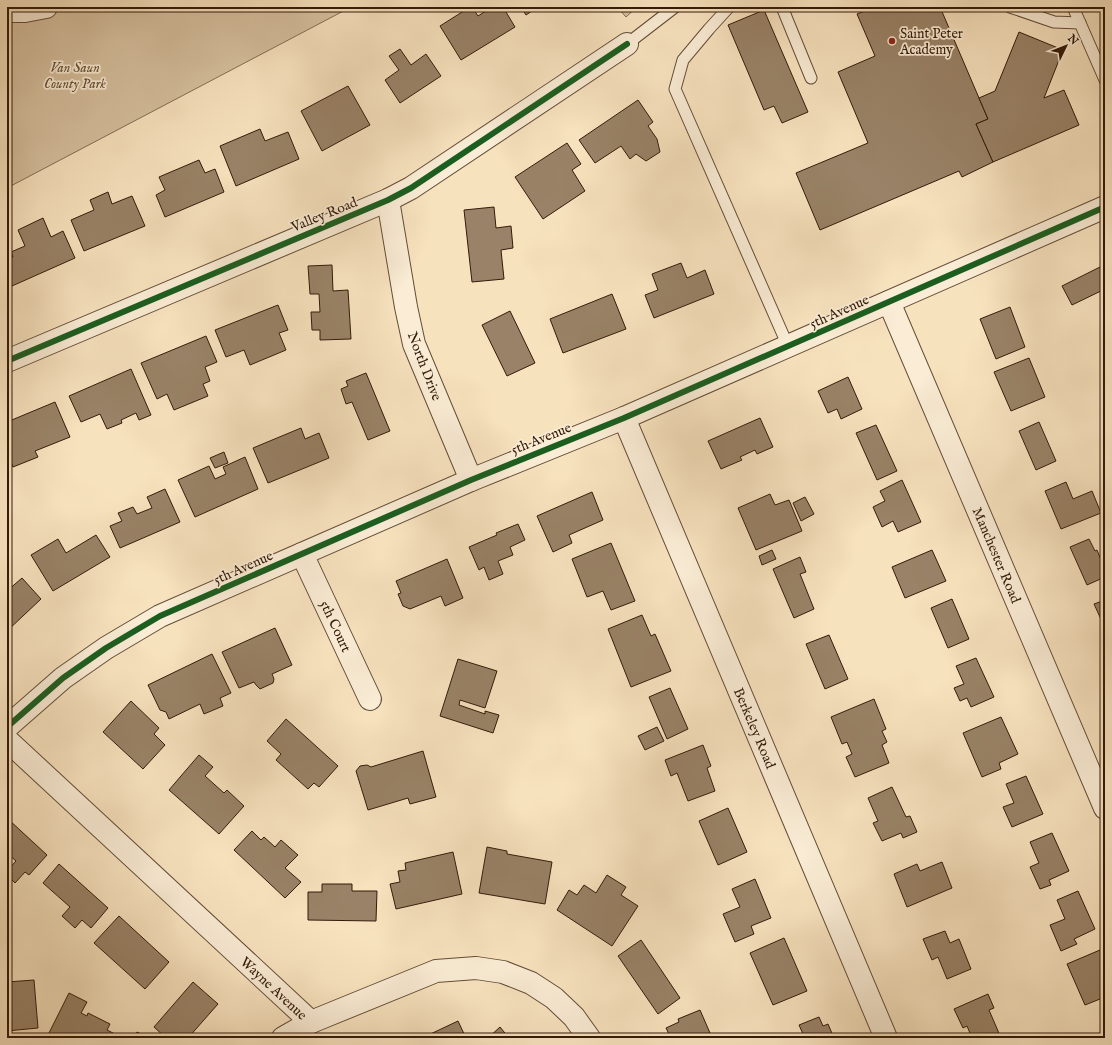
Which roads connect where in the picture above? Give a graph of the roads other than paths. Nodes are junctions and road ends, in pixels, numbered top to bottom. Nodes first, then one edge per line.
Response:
1 (46, 7) edge
2 (675, 7) edge
3 (729, 7) edge
4 (782, 7) edge
5 (1010, 7) edge
6 (1073, 7) edge
7 (7, 11) edge
8 (1080, 23) junction
9 (627, 44) joint
10 (811, 78) dead end
11 (1105, 80) edge
12 (388, 200) junction
13 (1105, 208) edge
14 (889, 302) junction
15 (788, 346) junction
16 (7, 361) edge
17 (624, 418) junction
18 (471, 480) junction
19 (302, 554) junction
20 (370, 699) dead end
21 (7, 727) edge
22 (7, 740) edge
23 (1105, 808) edge
24 (311, 1022) junction
25 (283, 1038) edge
26 (589, 1038) edge
27 (886, 1038) edge

1 - 7 street
2 - 9 lane
3 - 15 lane
4 - 10 lane
5 - 8 lane
6 - 8 lane
8 - 11 lane
9 - 12 street, Valley Road
12 - 16 street, Valley Road
12 - 18 street, North Drive
13 - 14 street, 5th Avenue
14 - 15 street, 5th Avenue
14 - 23 street, Manchester Road
15 - 17 street, 5th Avenue
17 - 18 street, 5th Avenue
17 - 27 street, Berkeley Road
18 - 19 street, 5th Avenue
19 - 20 street, 5th Court
19 - 21 street, 5th Avenue
22 - 24 street, Wayne Avenue
24 - 25 street
24 - 26 street, Wayne Avenue

